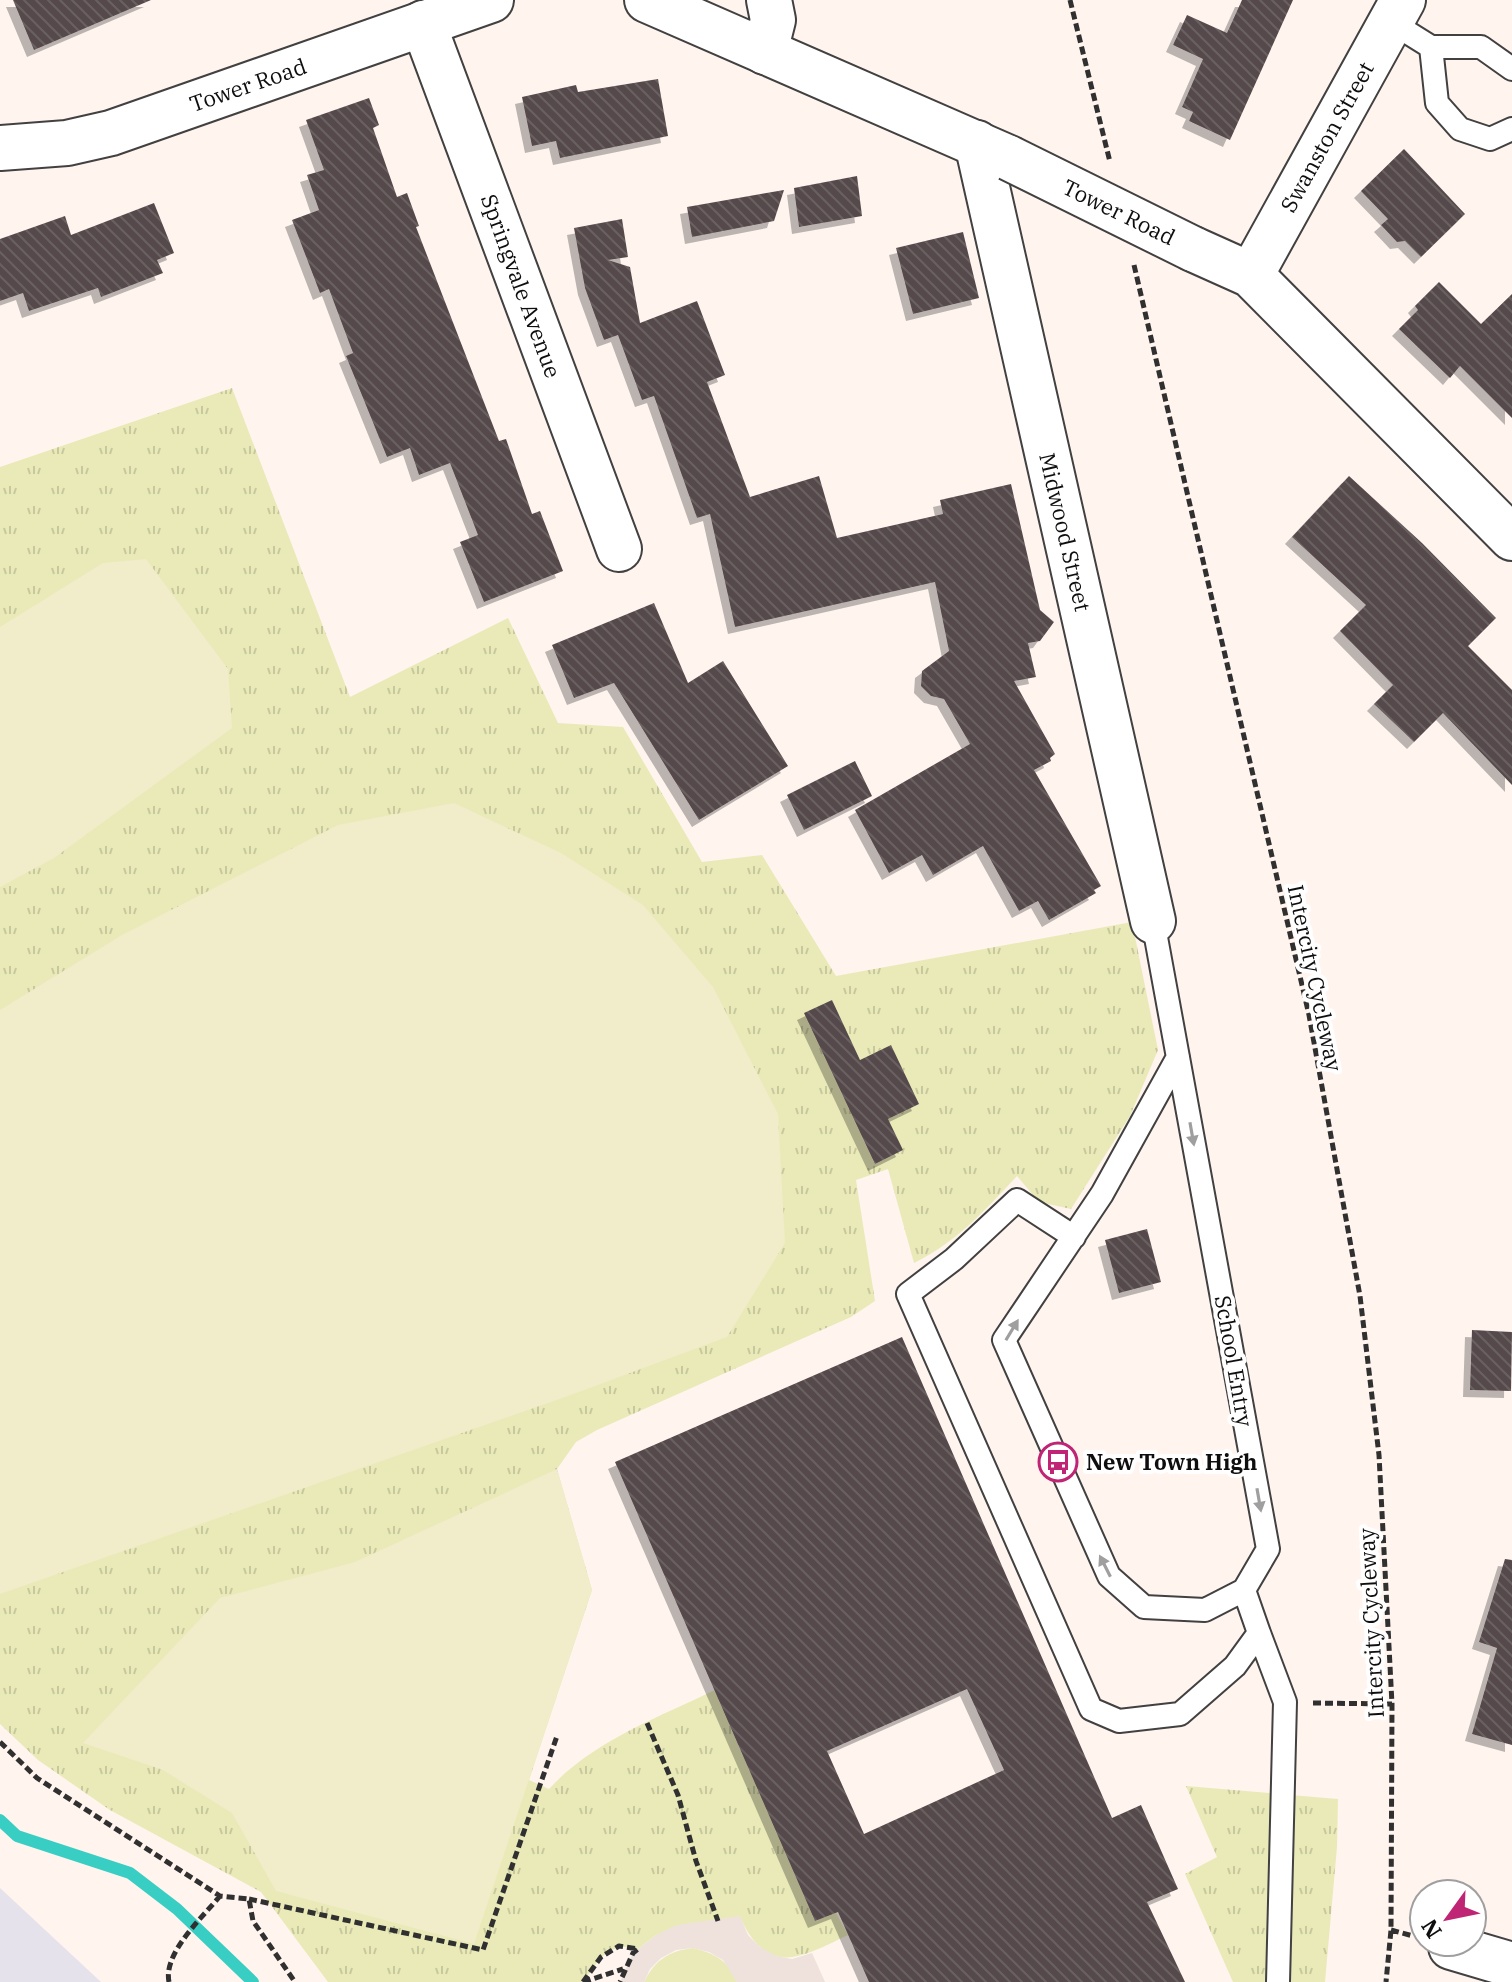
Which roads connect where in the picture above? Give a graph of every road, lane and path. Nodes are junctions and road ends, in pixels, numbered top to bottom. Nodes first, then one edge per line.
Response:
1 (491, 0) edge
2 (647, 0) edge
3 (769, 0) edge
4 (1070, 0) edge
5 (1397, 11) edge
6 (423, 23) junction
7 (1431, 47) junction
8 (765, 52) junction
9 (1512, 69) edge
10 (1512, 129) edge
11 (0, 148) edge
12 (993, 151) junction
13 (1111, 170) dead end
14 (1134, 262) dead end
15 (1251, 275) junction
16 (1512, 538) edge
17 (619, 549) dead end
18 (1153, 921) joint
19 (1178, 1057) junction
20 (1074, 1237) junction
21 (1244, 1590) junction
22 (1259, 1633) junction
23 (1285, 1702) junction
24 (1392, 1704) junction
25 (647, 1723) dead end
26 (557, 1736) dead end
27 (0, 1742) edge
28 (220, 1896) junction
29 (249, 1899) junction
30 (718, 1921) dead end
31 (1391, 1930) junction
32 (1408, 1935) edge
33 (1488, 1958) edge
34 (1512, 1965) edge
35 (625, 1969) junction
36 (169, 1982) edge
37 (295, 1982) edge
38 (583, 1982) edge
39 (620, 1982) edge
40 (1278, 1982) edge
41 (1386, 1982) edge

1 - 6 street, Tower Road
2 - 8 street, Tower Road
3 - 8 street
4 - 13 path
5 - 7 lane
5 - 15 street, Swanston Street
6 - 11 street, Tower Road
6 - 17 street, Springvale Avenue
7 - 9 lane
7 - 10 lane
8 - 12 street, Tower Road
12 - 15 street, Tower Road, bridge
12 - 18 street, Midwood Street
14 - 24 path, Intercity Cycleway
15 - 16 street, Tower Road
18 - 19 lane, School Entry
19 - 20 lane
19 -> 21 lane, School Entry
21 -> 20 lane
20 - 22 lane
21 - 22 lane
22 - 23 lane
23 - 24 path
23 - 40 lane
24 - 31 path, Intercity Cycleway
25 - 30 path
26 - 29 path
27 - 28 path
28 - 29 path
28 - 36 path
29 - 37 path
31 - 32 path
31 - 41 path, Intercity Cycleway
33 - 34 street
35 - 38 path
35 - 38 path
35 - 39 path

